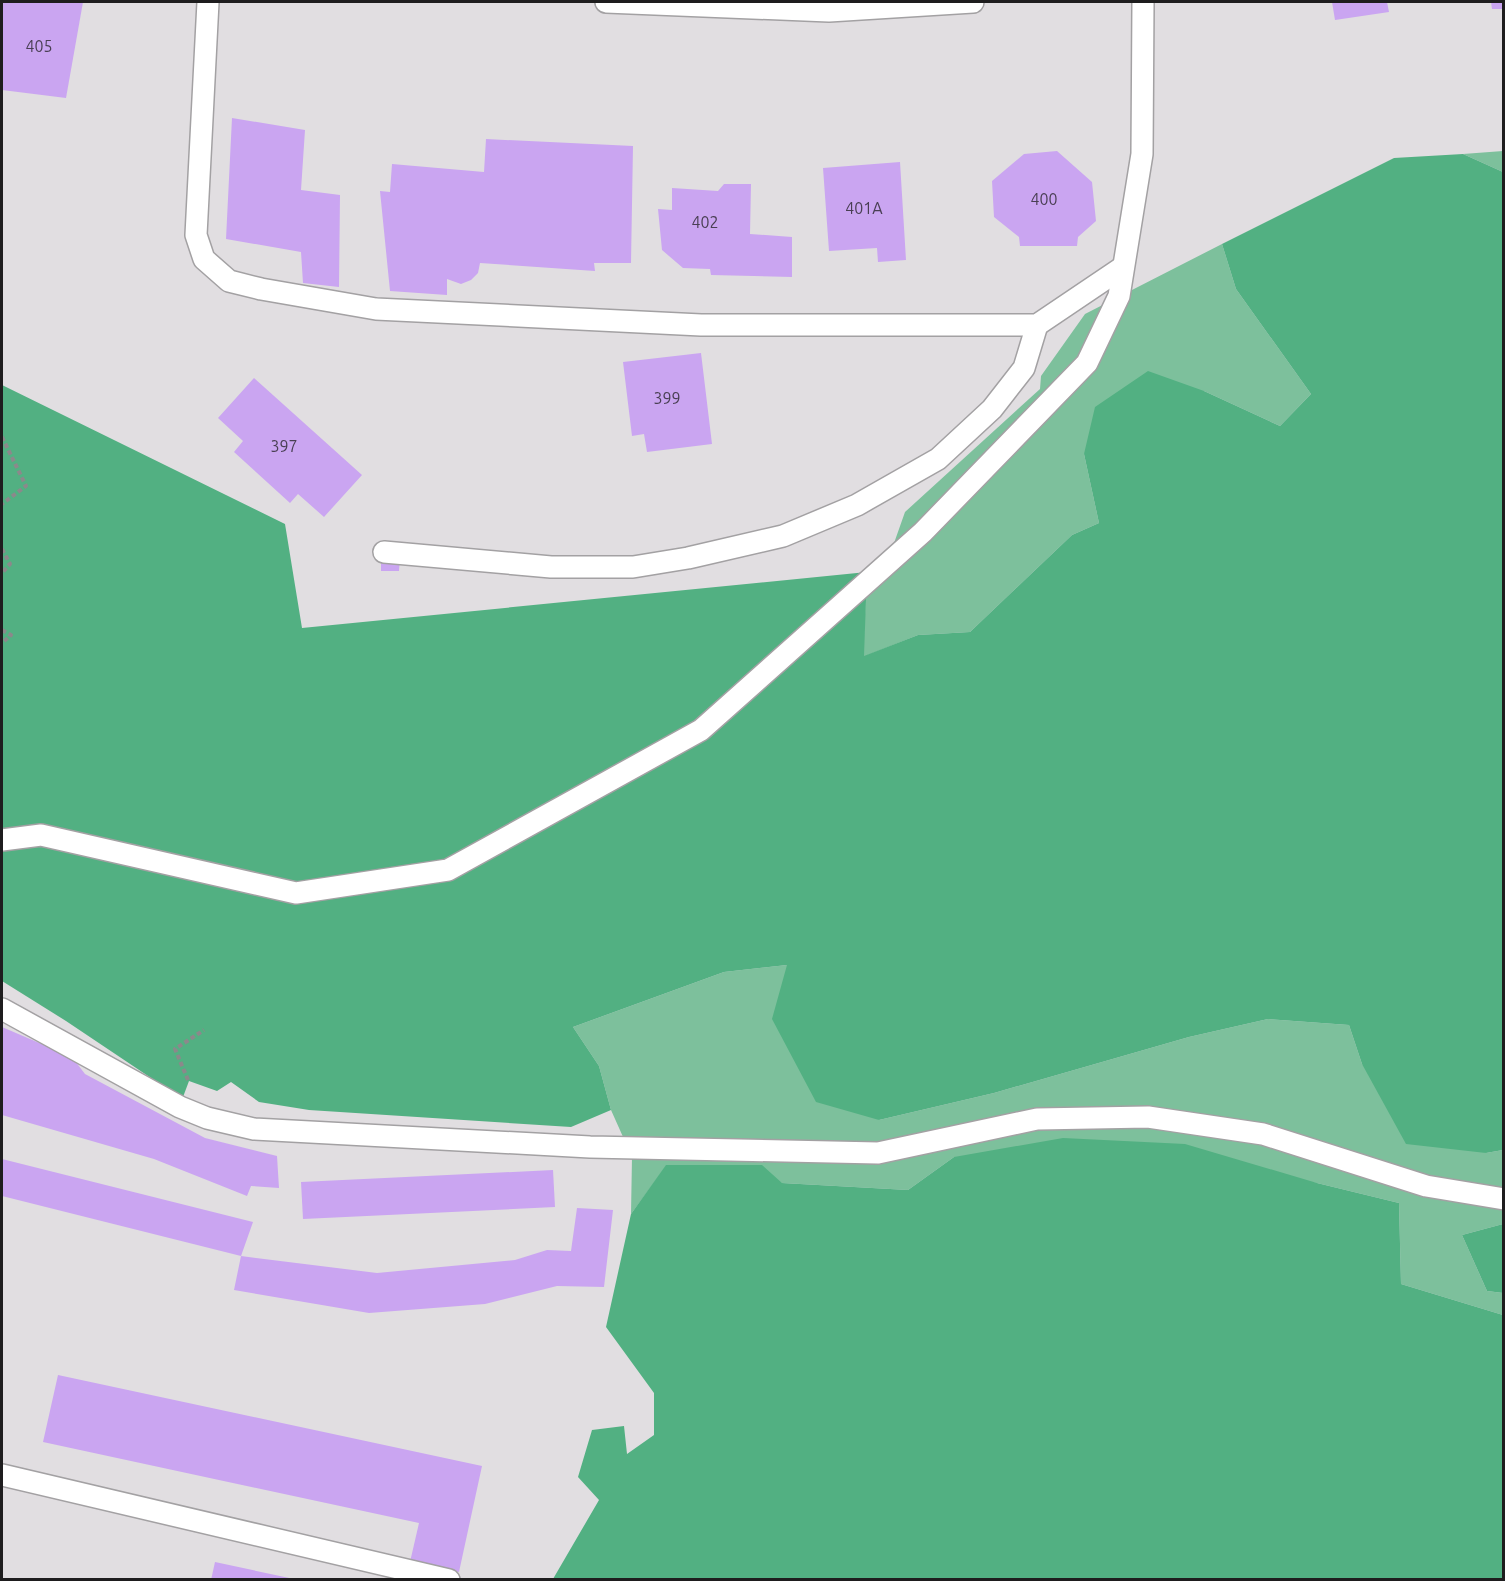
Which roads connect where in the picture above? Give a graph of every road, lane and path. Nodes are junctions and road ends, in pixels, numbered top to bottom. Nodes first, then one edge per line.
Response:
1 (208, 2) edge
2 (606, 2) edge
3 (973, 2) edge
4 (1143, 2) edge
5 (1123, 267) junction
6 (1037, 325) junction
7 (2, 437) edge
8 (2, 504) edge
9 (2, 549) edge
10 (384, 552) dead end
11 (2, 573) edge
12 (2, 630) edge
13 (2, 643) edge
14 (2, 840) edge
15 (2, 1009) edge
16 (204, 1030) dead end
17 (188, 1080) dead end
18 (1503, 1199) edge
19 (3, 1479) edge
20 (449, 1580) edge

1 - 6 lane
2 - 3 lane
4 - 5 lane
5 - 6 lane
5 - 14 lane
6 - 10 lane
7 - 8 path
9 - 11 path
12 - 13 path
15 - 18 lane
16 - 17 path
19 - 20 lane

